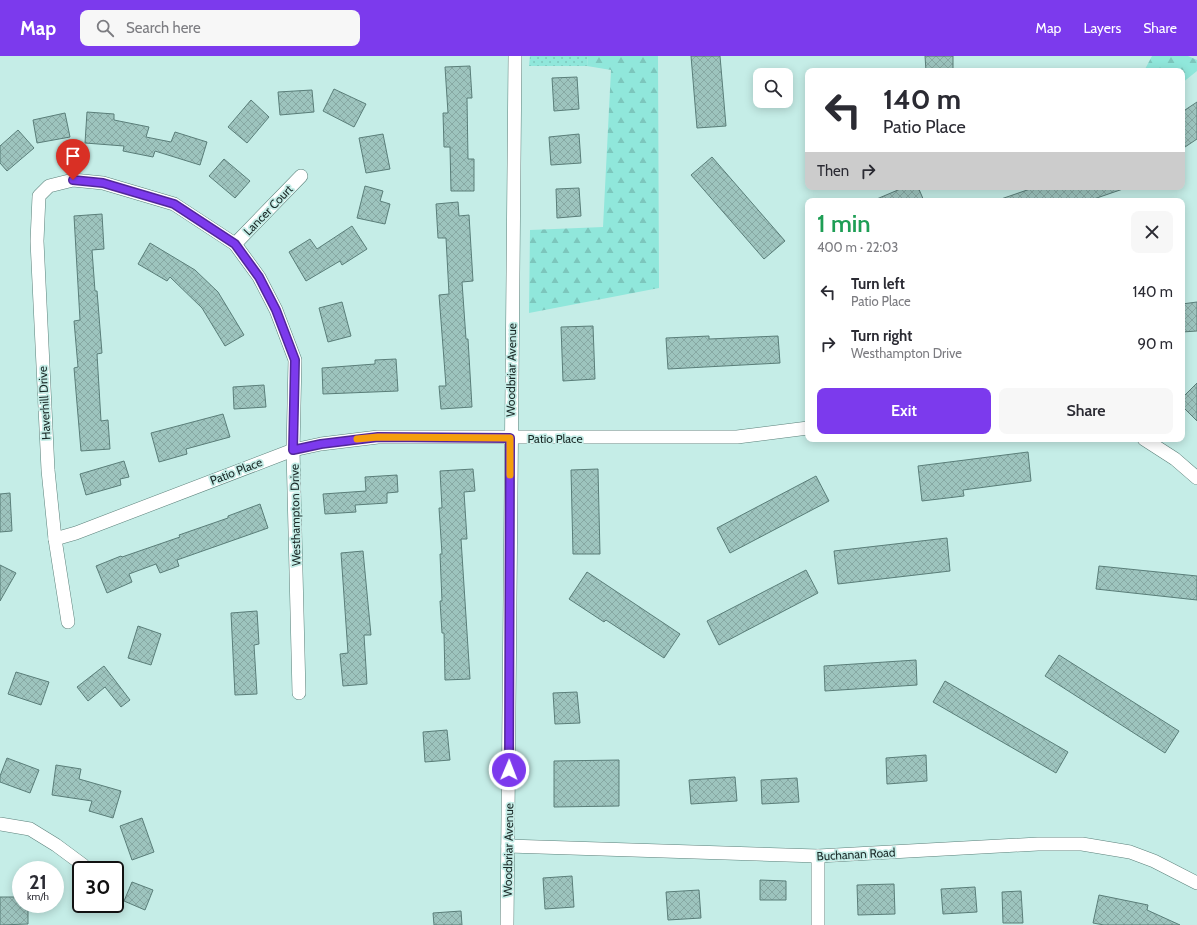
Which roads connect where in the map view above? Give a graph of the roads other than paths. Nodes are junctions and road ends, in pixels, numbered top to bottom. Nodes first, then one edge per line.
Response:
1 (514, 56) edge
2 (301, 176) dead end
3 (49, 186) joint
4 (235, 244) junction
5 (805, 428) edge
6 (510, 438) junction
7 (1149, 442) edge
8 (293, 450) junction
9 (1197, 478) edge
10 (55, 539) junction
11 (68, 622) dead end
12 (299, 693) dead end
13 (0, 824) edge
14 (508, 846) junction
15 (818, 856) junction
16 (78, 861) edge
17 (1197, 883) edge
18 (507, 925) edge
19 (818, 925) edge

1 - 6 street, Woodbriar Avenue
2 - 4 street, Lancer Court
3 - 4 street, Westhampton Drive
3 - 10 street, Haverhill Drive
4 - 8 street, Westhampton Drive
5 - 6 street, Patio Place
6 - 8 street, Patio Place
6 - 14 street, Woodbriar Avenue
7 - 9 street
8 - 10 street, Patio Place
8 - 12 street, Westhampton Drive
10 - 11 street, Haverhill Drive
13 - 16 street
14 - 15 street, Buchanan Road
14 - 18 street, Woodbriar Avenue
15 - 17 street, Buchanan Road
15 - 19 street

